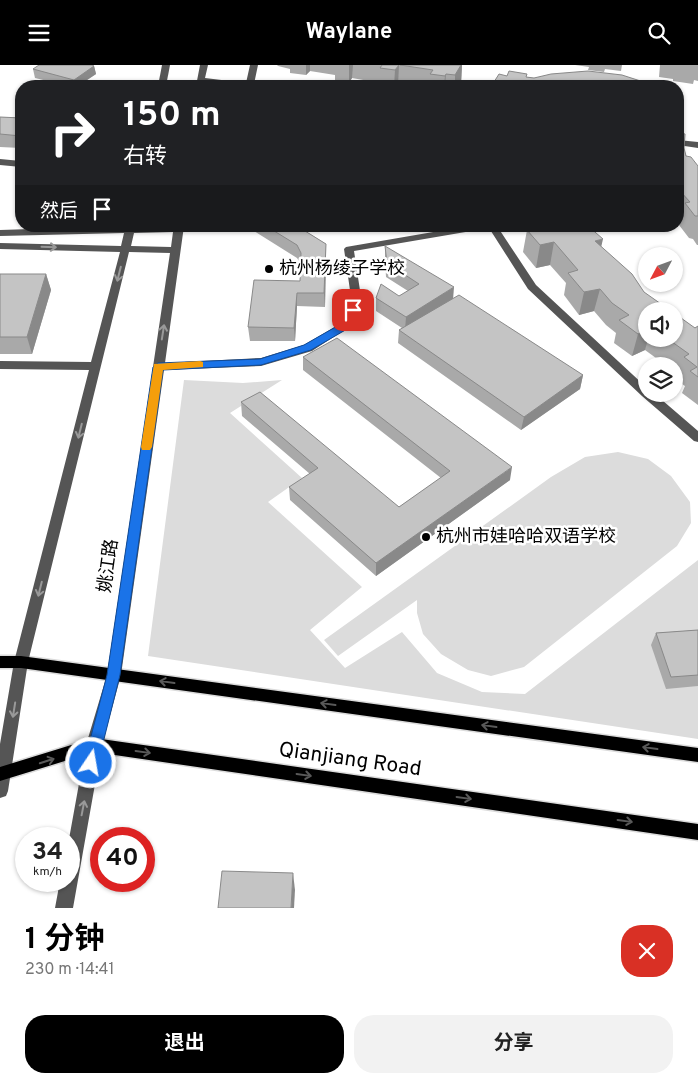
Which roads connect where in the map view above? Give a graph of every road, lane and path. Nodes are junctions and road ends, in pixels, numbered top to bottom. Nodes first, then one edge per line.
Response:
1 (166, 65) edge
2 (204, 65) edge
3 (254, 65) edge
4 (163, 80) edge
5 (202, 80) edge
6 (252, 80) edge
7 (684, 144) edge
8 (698, 145) edge
9 (0, 162) edge
10 (15, 163) edge
11 (26, 232) edge
12 (130, 232) edge
13 (178, 232) edge
14 (451, 232) edge
15 (496, 232) edge
16 (0, 233) edge
17 (0, 246) edge
18 (125, 249) junction
19 (176, 250) junction
20 (0, 365) edge
21 (96, 366) junction
22 (158, 367) junction
23 (638, 385) edge
24 (657, 402) edge
25 (698, 439) edge
26 (0, 662) edge
27 (21, 662) junction
28 (114, 675) junction
29 (94, 745) junction
30 (698, 755) edge
31 (2, 774) edge
32 (0, 791) edge
33 (698, 831) edge
34 (64, 908) edge

1 - 4 street
2 - 5 street
3 - 6 street
7 - 8 street
9 - 10 street
11 - 16 street
12 - 18 street
13 - 19 street, 姚江路
14 - 22 street
15 - 23 street
17 -> 18 street
18 - 19 street
18 -> 21 street
22 -> 19 street, 姚江路
20 - 21 street
21 -> 27 street
22 - 28 street, 姚江路
24 - 25 street
26 - 27 main road
27 - 28 main road
27 -> 31 street
28 - 29 street, 姚江路
30 -> 28 main road
31 -> 29 main road, Qianjiang Road
29 -> 33 main road, Qianjiang Road
34 -> 29 street, 姚江路
31 - 32 street

